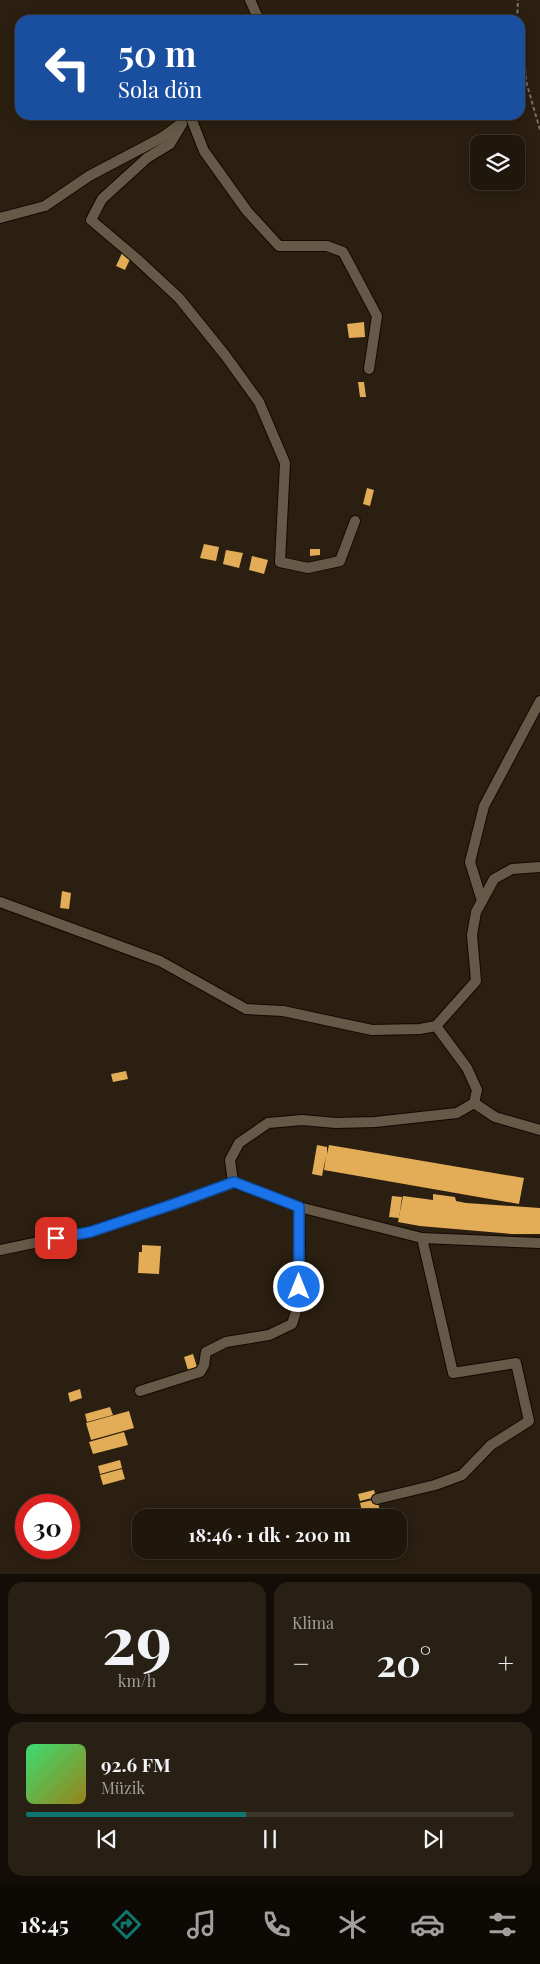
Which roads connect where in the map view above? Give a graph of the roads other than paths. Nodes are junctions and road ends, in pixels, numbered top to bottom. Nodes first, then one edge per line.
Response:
1 (250, 0) edge
2 (257, 15) edge
3 (188, 120) edge
4 (194, 120) edge
5 (182, 124) junction
6 (0, 218) edge
7 (369, 369) dead end
8 (355, 521) dead end
9 (540, 701) edge
10 (540, 867) edge
11 (482, 901) junction
12 (0, 902) edge
13 (436, 1026) junction
14 (474, 1103) junction
15 (540, 1130) edge
16 (234, 1182) junction
17 (299, 1207) junction
18 (422, 1238) junction
19 (540, 1243) edge
20 (0, 1250) edge
21 (140, 1391) dead end
22 (377, 1498) dead end

1 - 2 street
3 - 5 street
4 - 7 street
5 - 6 street
5 - 8 street
9 - 11 street
10 - 11 street
11 - 13 street
12 - 13 street
13 - 14 street
14 - 15 street
14 - 16 street
16 - 17 street
16 - 20 street
17 - 18 street
17 - 21 street
18 - 19 street
18 - 22 street

